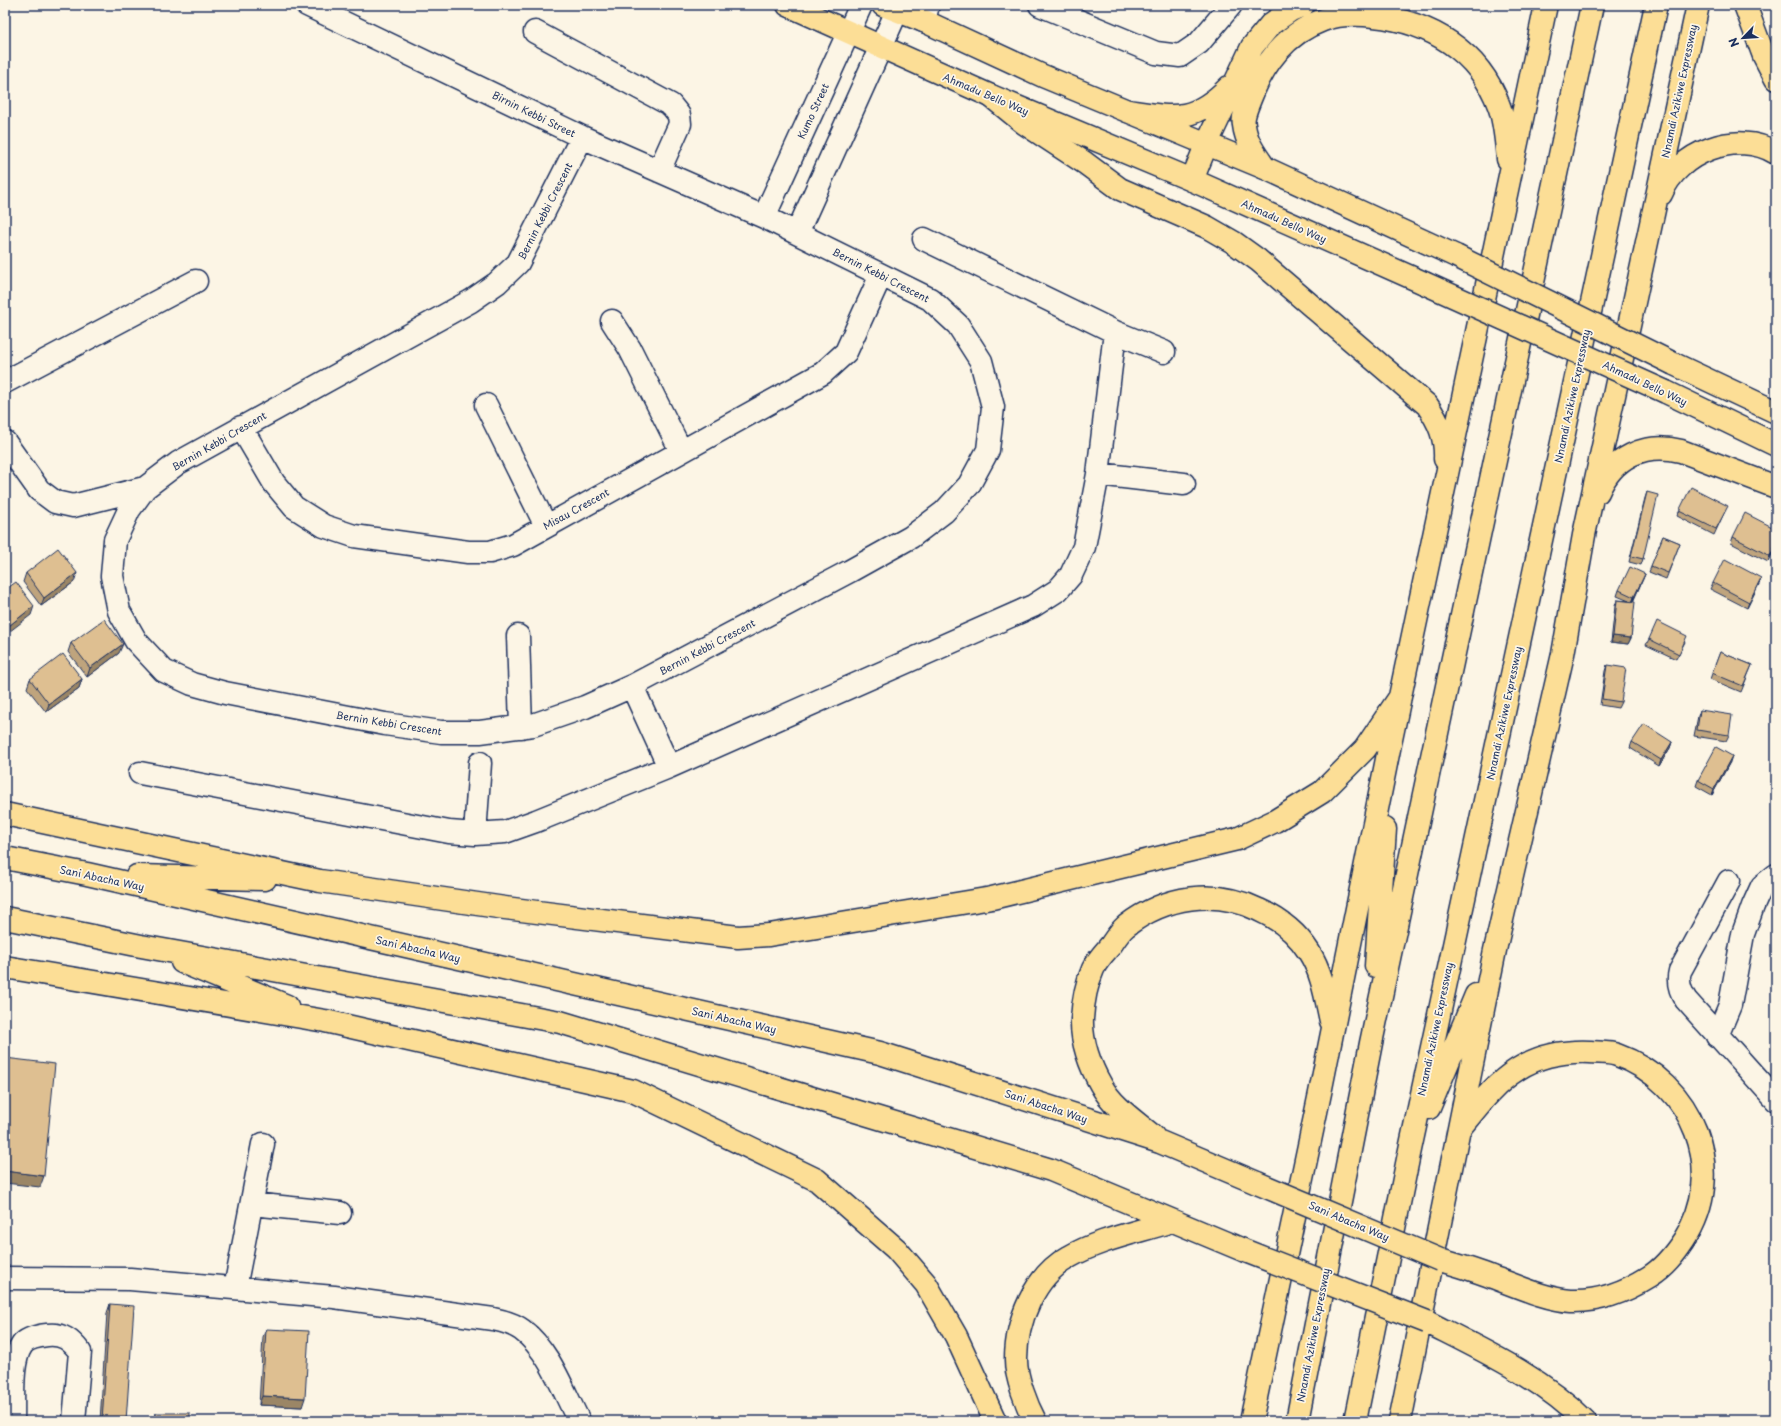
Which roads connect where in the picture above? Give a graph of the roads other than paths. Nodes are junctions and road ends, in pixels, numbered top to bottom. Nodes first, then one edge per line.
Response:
1 (306, 5) edge
2 (788, 5) edge
3 (861, 5) edge
4 (1040, 5) edge
5 (1231, 5) edge
6 (1303, 5) edge
7 (1546, 5) edge
8 (1592, 5) edge
9 (1656, 5) edge
10 (1698, 5) edge
11 (1745, 5) edge
12 (890, 8) edge
13 (926, 13) edge
14 (535, 32) dead end
15 (849, 33) junction
16 (882, 48) junction
17 (1237, 79) junction
18 (1776, 79) edge
19 (991, 96) junction
20 (1128, 111) junction
21 (582, 137) junction
22 (1207, 143) junction
23 (1776, 153) edge
24 (1265, 168) junction
25 (660, 171) junction
26 (1192, 180) junction
27 (1506, 196) junction
28 (1652, 216) junction
29 (764, 217) junction
30 (797, 233) junction
31 (924, 239) dead end
32 (881, 275) junction
33 (196, 281) dead end
34 (612, 321) dead end
35 (1115, 332) junction
36 (1164, 352) dead end
37 (5, 382) edge
38 (486, 405) dead end
39 (1776, 412) edge
40 (241, 427) junction
41 (5, 442) edge
42 (1776, 445) edge
43 (681, 451) junction
44 (1098, 474) junction
45 (1184, 484) dead end
46 (1776, 487) edge
47 (145, 488) junction
48 (1442, 503) junction
49 (546, 526) junction
50 (1584, 535) junction
51 (518, 636) dead end
52 (632, 686) junction
53 (1400, 697) junction
54 (521, 726) junction
55 (1390, 744) junction
56 (480, 763) dead end
57 (669, 767) junction
58 (140, 773) dead end
59 (5, 814) edge
60 (475, 834) junction
61 (5, 858) edge
62 (87, 874) junction
63 (1776, 876) edge
64 (320, 881) junction
65 (1729, 881) dead end
66 (5, 918) edge
67 (141, 946) junction
68 (1495, 950) junction
69 (5, 967) edge
70 (325, 1021) junction
71 (1333, 1028) junction
72 (1717, 1036) junction
73 (1371, 1043) junction
74 (1776, 1100) edge
75 (1458, 1130) junction
76 (1160, 1142) junction
77 (263, 1144) dead end
78 (1408, 1158) junction
79 (252, 1204) junction
80 (340, 1213) dead end
81 (1172, 1221) junction
82 (5, 1278) edge
83 (235, 1288) junction
84 (13, 1421) edge
85 (74, 1421) edge
86 (579, 1421) edge
87 (995, 1421) edge
88 (1035, 1421) edge
89 (1251, 1421) edge
90 (1296, 1421) edge
91 (1355, 1421) edge
92 (1400, 1421) edge
93 (1585, 1421) edge

1 - 21 street, Birnin Kebbi Street
2 - 15 main road, Ahmadu Bello Way
3 - 15 street, Kumo Street
4 - 5 street
6 - 17 main road
7 - 27 main road
8 - 73 main road, Nnamdi Azikiwe Expressway
9 - 78 main road, Nnamdi Azikiwe Expressway
10 - 28 main road, Nnamdi Azikiwe Expressway
11 - 18 main road
12 - 13 main road
12 - 16 street
13 - 20 main road
14 - 25 street
15 - 16 main road, Ahmadu Bello Way
15 - 29 street, Kumo Street
16 - 19 main road, Ahmadu Bello Way
16 - 30 street
17 - 20 main road
17 - 22 main road
19 - 26 main road, Ahmadu Bello Way
19 - 48 main road
20 - 22 main road
21 - 25 street, Birnin Kebbi Street
21 - 40 street, Bernin Kebbi Crescent
22 - 24 main road
22 - 26 main road
23 - 28 main road
24 - 27 main road
24 - 39 main road, bridge
25 - 29 street, Birnin Kebbi Street
26 - 42 main road, Ahmadu Bello Way, bridge
27 - 48 main road
28 - 50 main road, Nnamdi Azikiwe Expressway
29 - 30 street, Bernin Kebbi Crescent
30 - 32 street, Bernin Kebbi Crescent
31 - 35 street
32 - 43 street, Misau Crescent
32 - 52 street, Bernin Kebbi Crescent
33 - 37 street
34 - 43 street
35 - 36 street
35 - 44 street
38 - 49 street
40 - 47 street, Bernin Kebbi Crescent
40 - 49 street, Misau Crescent
41 - 47 street
43 - 49 street, Misau Crescent
44 - 45 street
44 - 57 street
46 - 50 main road
47 - 54 street, Bernin Kebbi Crescent
48 - 53 main road
50 - 68 main road, Nnamdi Azikiwe Expressway
51 - 54 street
52 - 54 street, Bernin Kebbi Crescent
52 - 57 street
53 - 55 main road
53 - 64 main road
55 - 71 main road
55 - 73 main road
56 - 60 street
57 - 60 street
58 - 60 street
59 - 64 main road
61 - 62 main road, Sani Abacha Way
62 - 64 main road
62 - 76 main road, Sani Abacha Way
63 - 72 street
65 - 72 street
66 - 67 main road
67 - 70 main road
67 - 81 main road
68 - 75 main road, Nnamdi Azikiwe Expressway
68 - 78 main road
69 - 70 main road
70 - 87 main road
71 - 76 main road
71 - 89 main road
72 - 74 street
73 - 90 main road, Nnamdi Azikiwe Expressway
75 - 76 main road, Sani Abacha Way, bridge
75 - 92 main road, Nnamdi Azikiwe Expressway
77 - 79 street
78 - 91 main road, Nnamdi Azikiwe Expressway
79 - 80 street
79 - 83 street
81 - 88 main road
81 - 93 main road, bridge
82 - 83 street
83 - 86 street
84 - 85 street

